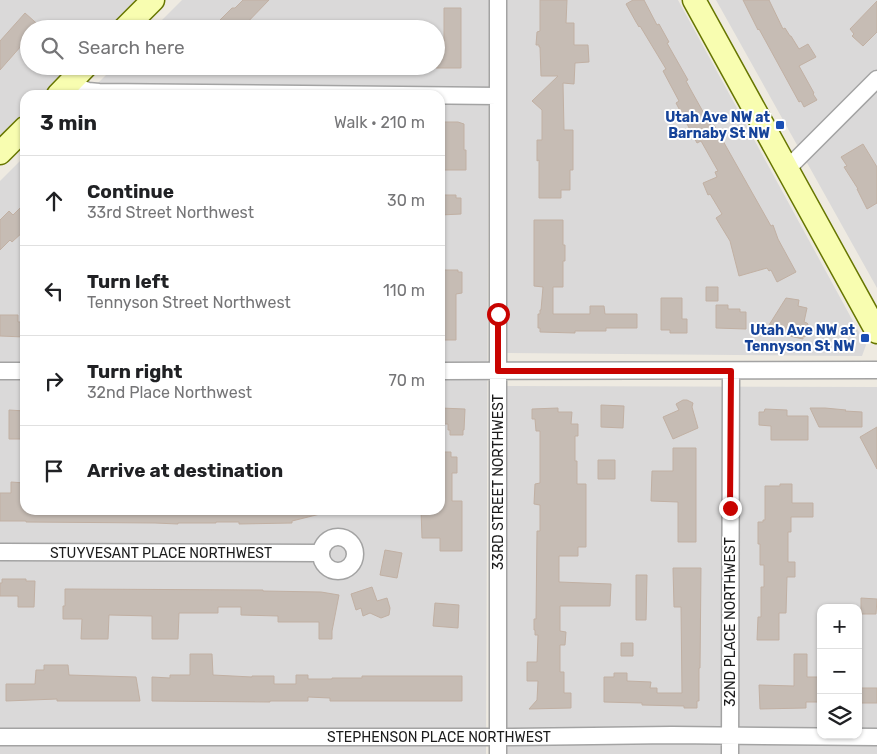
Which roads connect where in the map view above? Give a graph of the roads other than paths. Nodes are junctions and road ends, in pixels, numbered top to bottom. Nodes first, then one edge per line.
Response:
1 (153, 0) edge
2 (498, 0) edge
3 (694, 0) edge
4 (133, 20) edge
5 (77, 75) edge
6 (877, 79) edge
7 (63, 89) edge
8 (76, 90) edge
9 (445, 95) edge
10 (498, 96) junction
11 (20, 133) edge
12 (0, 152) edge
13 (787, 169) junction
14 (877, 332) edge
15 (877, 370) edge
16 (0, 371) edge
17 (20, 371) edge
18 (445, 371) edge
19 (498, 371) junction
20 (731, 371) junction
21 (0, 552) edge
22 (321, 553) dead end
23 (730, 735) junction
24 (877, 736) edge
25 (0, 737) edge
26 (498, 737) junction
27 (498, 754) edge
28 (730, 754) edge

1 - 4 street
2 - 10 street, 33RD STREET NORTHWEST
3 - 13 street
5 - 7 street
6 - 13 street
7 - 8 street
9 - 10 street
10 - 19 street, 33RD STREET NORTHWEST
11 - 12 street
13 - 14 street
15 - 20 street
16 - 17 street
18 - 19 street
19 - 20 street
19 - 26 street, 33RD STREET NORTHWEST
20 - 23 street, 32ND PLACE NORTHWEST
21 - 22 street, STUYVESANT PLACE NORTHWEST
23 - 24 street, STEPHENSON PLACE NORTHWEST
23 - 26 street, STEPHENSON PLACE NORTHWEST
23 - 28 street, 32ND PLACE NORTHWEST
25 - 26 street, STEPHENSON PLACE NORTHWEST
26 - 27 street, 33RD STREET NORTHWEST

